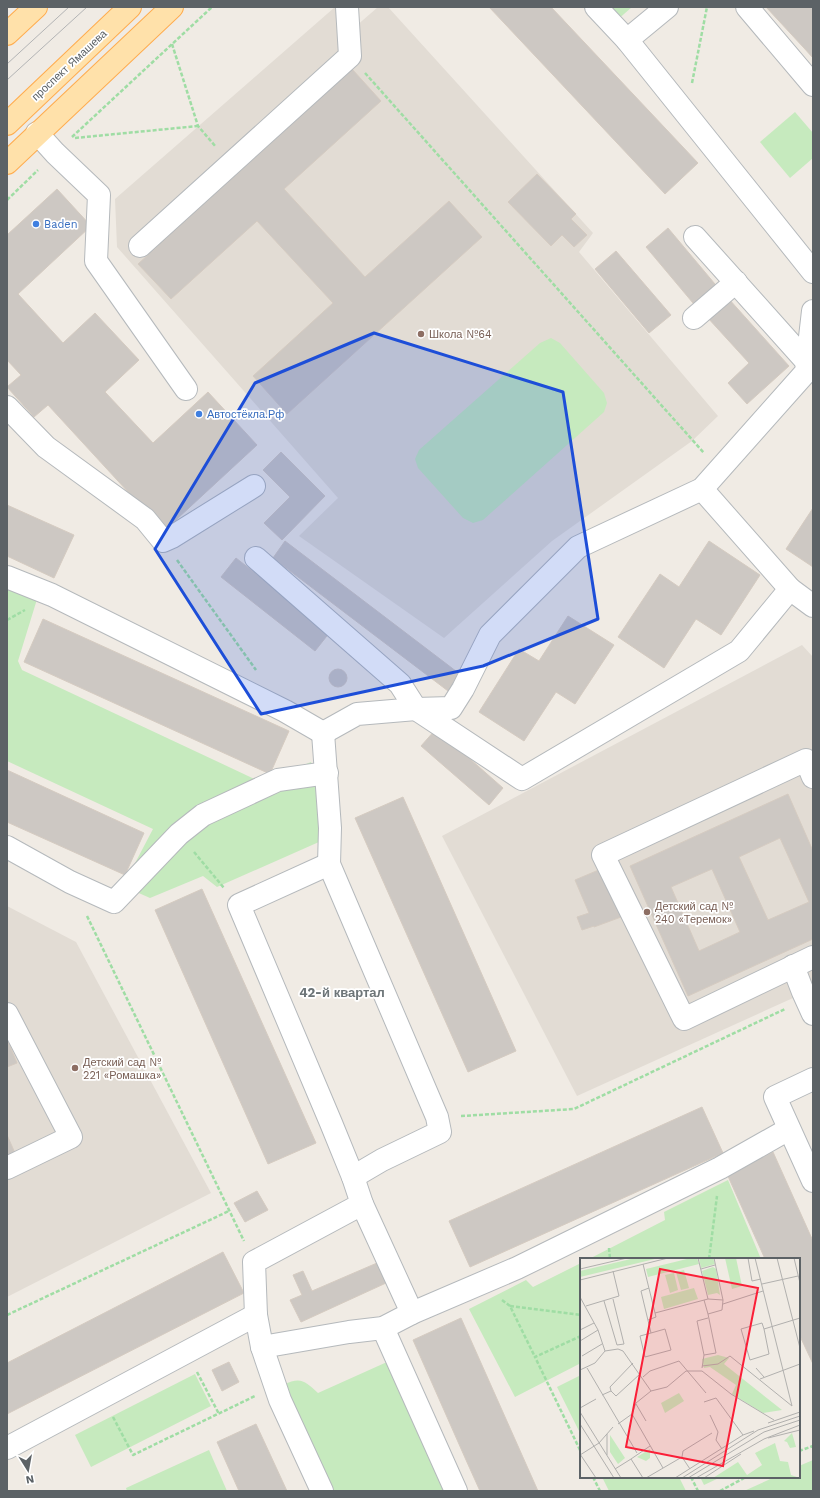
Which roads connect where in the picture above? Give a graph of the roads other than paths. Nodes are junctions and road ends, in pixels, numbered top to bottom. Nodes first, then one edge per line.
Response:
1 (36, 7) edge
2 (130, 7) edge
3 (172, 7) edge
4 (347, 7) edge
5 (596, 7) edge
6 (667, 7) edge
7 (747, 7) edge
8 (7, 34) edge
9 (627, 40) junction
10 (813, 85) edge
11 (7, 124) edge
12 (37, 133) junction
13 (7, 163) edge
14 (695, 237) dead end
15 (140, 246) dead end
16 (813, 272) edge
17 (736, 282) junction
18 (813, 311) edge
19 (694, 318) dead end
20 (806, 361) junction
21 (186, 389) dead end
22 (7, 407) edge
23 (254, 486) dead end
24 (702, 489) junction
25 (256, 558) dead end
26 (7, 577) edge
27 (790, 589) junction
28 (813, 606) edge
29 (416, 708) junction
30 (323, 734) junction
31 (327, 773) junction
32 (813, 777) edge
33 (7, 847) edge
34 (329, 864) junction
35 (813, 957) edge
36 (793, 966) junction
37 (810, 1006) edge
38 (7, 1014) edge
39 (813, 1079) edge
40 (789, 1129) junction
41 (7, 1168) edge
42 (353, 1177) junction
43 (813, 1181) edge
44 (362, 1204) junction
45 (412, 1313) junction
46 (256, 1315) junction
47 (383, 1328) junction
48 (262, 1347) junction
49 (7, 1448) edge
50 (322, 1491) edge
51 (456, 1491) edge

1 - 8 main road
2 - 11 main road, проспект Ямашева
3 - 12 main road
4 - 15 lane
5 - 9 lane
6 - 9 lane
7 - 10 lane
9 - 16 lane
12 - 13 main road
12 - 21 lane
14 - 17 lane
17 - 19 lane
17 - 20 lane
18 - 20 lane
20 - 24 lane
22 - 23 lane
24 - 27 lane
24 - 29 lane
25 - 29 lane
26 - 30 lane
27 - 28 lane
27 - 29 lane
29 - 30 lane
30 - 31 lane
31 - 33 lane
31 - 34 lane
32 - 36 lane
34 - 42 lane
34 - 42 lane
35 - 36 lane
36 - 37 lane
38 - 41 lane
39 - 40 lane
40 - 43 lane
40 - 45 lane
42 - 44 lane
44 - 45 lane
44 - 46 lane
45 - 47 lane
46 - 48 lane
46 - 49 lane
47 - 48 lane
47 - 51 lane
48 - 50 lane

